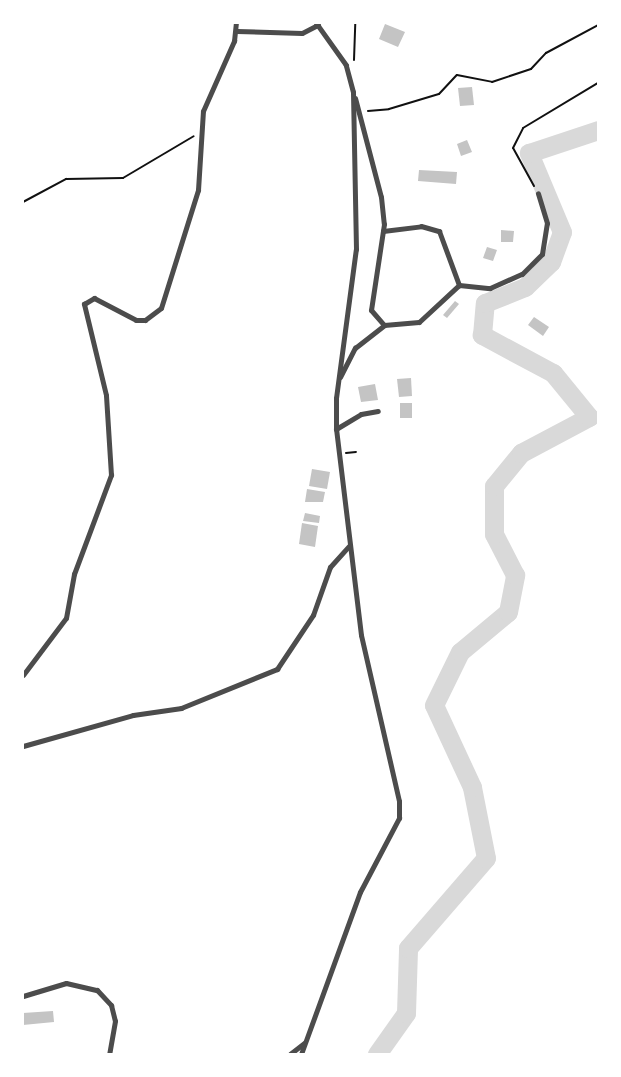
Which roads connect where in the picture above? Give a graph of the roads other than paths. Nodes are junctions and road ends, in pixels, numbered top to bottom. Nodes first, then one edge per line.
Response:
1 (236, 23) edge
2 (317, 24) edge
3 (237, 31) junction
4 (353, 92) junction
5 (538, 193) road end
6 (383, 231) junction
7 (459, 285) junction
8 (384, 325) junction
9 (338, 380) junction
10 (378, 411) dead end
11 (336, 429) junction
12 (348, 546) junction
13 (23, 675) edge
14 (23, 746) edge
15 (23, 996) edge
16 (304, 1043) junction
17 (109, 1054) edge
18 (290, 1054) edge
19 (301, 1054) edge

1 - 3 street
2 - 3 street
2 - 4 street
3 - 13 street
4 - 6 street
4 - 9 street
5 - 7 street
6 - 7 street
6 - 8 street
7 - 8 street
8 - 9 street
9 - 11 street
10 - 11 street
11 - 12 street
12 - 14 street
12 - 16 street
15 - 17 street
16 - 18 street
16 - 19 street

